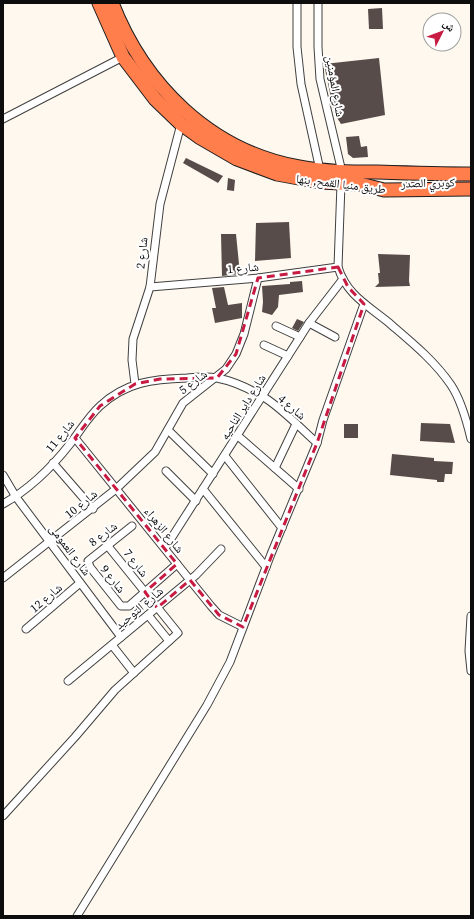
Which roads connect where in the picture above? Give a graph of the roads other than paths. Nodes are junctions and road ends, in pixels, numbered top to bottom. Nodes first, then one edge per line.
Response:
1 (99, 3) edge
2 (112, 3) edge
3 (297, 3) edge
4 (318, 3) edge
5 (123, 57) junction
6 (3, 119) edge
7 (181, 124) junction
8 (320, 170) junction
9 (341, 178) junction
10 (468, 178) edge
11 (360, 184) junction
12 (471, 189) edge
13 (338, 267) junction
14 (258, 278) junction
15 (343, 279) junction
16 (150, 287) junction
17 (364, 304) junction
18 (309, 323) junction
19 (276, 326) dead end
20 (300, 337) junction
21 (335, 337) dead end
22 (264, 345) dead end
23 (288, 356) junction
24 (217, 378) junction
25 (135, 384) junction
26 (263, 397) junction
27 (296, 424) junction
28 (168, 430) junction
29 (238, 436) junction
30 (75, 438) junction
31 (471, 439) edge
32 (317, 443) junction
33 (225, 456) junction
34 (53, 462) junction
35 (275, 468) junction
36 (166, 471) dead end
37 (213, 474) junction
38 (3, 475) edge
39 (116, 489) junction
40 (203, 489) junction
41 (298, 489) junction
42 (16, 497) junction
43 (196, 501) junction
44 (3, 504) edge
45 (93, 509) junction
46 (132, 526) dead end
47 (282, 528) junction
48 (50, 542) junction
49 (107, 545) junction
50 (165, 548) junction
51 (221, 549) dead end
52 (88, 561) joint
53 (177, 564) junction
54 (266, 567) junction
55 (3, 578) edge
56 (190, 580) junction
57 (80, 583) junction
58 (145, 592) junction
59 (157, 608) junction
60 (148, 615) junction
61 (471, 616) edge
62 (244, 627) junction
63 (471, 627) edge
64 (26, 629) dead end
65 (121, 637) junction
66 (169, 641) junction
67 (112, 644) junction
68 (470, 668) edge
69 (134, 673) junction
70 (68, 681) dead end
71 (3, 816) edge
72 (77, 916) edge

1 - 5 highway, طريق منيا القمح, بنها
2 - 8 highway, طريق منيا القمح, بنها
3 - 8 street
4 - 9 street, شارع المؤمنين
5 - 6 street
5 - 7 highway, طريق منيا القمح, بنها
7 - 9 highway, طريق منيا القمح, بنها
7 - 16 street, شارع 2
8 - 9 highway, طريق منيا القمح, بنها
9 - 10 highway, طريق منيا القمح, بنها
9 - 11 highway, طريق منيا القمح, بنها
9 - 13 street, شارع المؤمنين
10 - 11 highway, كوبري الصدر
11 - 12 highway, طريق منيا القمح, بنها
13 - 14 street, شارع 1
13 - 15 street
14 - 16 street, شارع 1
14 - 24 street, شارع 5
15 - 17 street
15 - 18 street, شارع داير الناحيه
16 - 25 street, شارع 2
17 - 31 street
17 - 32 street
18 - 20 street, شارع داير الناحيه
18 - 21 street
19 - 20 street
20 - 23 street, شارع داير الناحيه
22 - 23 street
23 - 26 street, شارع داير الناحيه
24 - 25 street, شارع 4
24 - 26 street, شارع 4
24 - 28 street, شارع 5
25 - 30 street, شارع 11
26 - 27 street, شارع 4
26 - 29 street, شارع داير الناحيه
27 - 32 street, شارع 4
27 - 35 street
28 - 37 street
28 - 39 street, شارع 5
29 - 33 street, شارع داير الناحيه
29 - 35 street
30 - 34 street, شارع 11
30 - 39 street, شارع الزهراء
32 - 41 street
33 - 37 street, شارع داير الناحيه
33 - 47 street
34 - 42 street, شارع 11
34 - 45 street
35 - 41 street
36 - 43 street
37 - 40 street, شارع داير الناحيه
38 - 42 street, شارع العمومى
39 - 45 street, شارع 10
39 - 50 street, شارع الزهراء
40 - 43 street, شارع داير الناحيه
40 - 54 street
41 - 47 street
42 - 44 street, شارع 11
42 - 48 street, شارع العمومى
43 - 50 street, شارع داير الناحيه
45 - 48 street, شارع 10
46 - 49 street, شارع 8
47 - 54 street
48 - 55 street, شارع 10
48 - 57 street, شارع العمومى
49 - 52 street, شارع 8
49 - 58 street, شارع 7
50 - 53 street, شارع الزهراء
51 - 56 street, شارع التوحيد
52 - 58 street, شارع 9
53 - 56 street, شارع الزهراء
53 - 58 street
54 - 62 street
56 - 59 street, شارع التوحيد
56 - 62 street, شارع الزهراء
57 - 64 street, شارع 12
57 - 65 street, شارع العمومى
58 - 59 street, شارع 7
59 - 60 street, شارع التوحيد
59 - 66 street, شارع 7
60 - 65 street, شارع التوحيد
60 - 66 street
61 - 63 street
62 - 72 street
63 - 68 street
65 - 67 street, شارع التوحيد
66 - 69 street
67 - 69 street
67 - 70 street, شارع التوحيد
69 - 71 street

